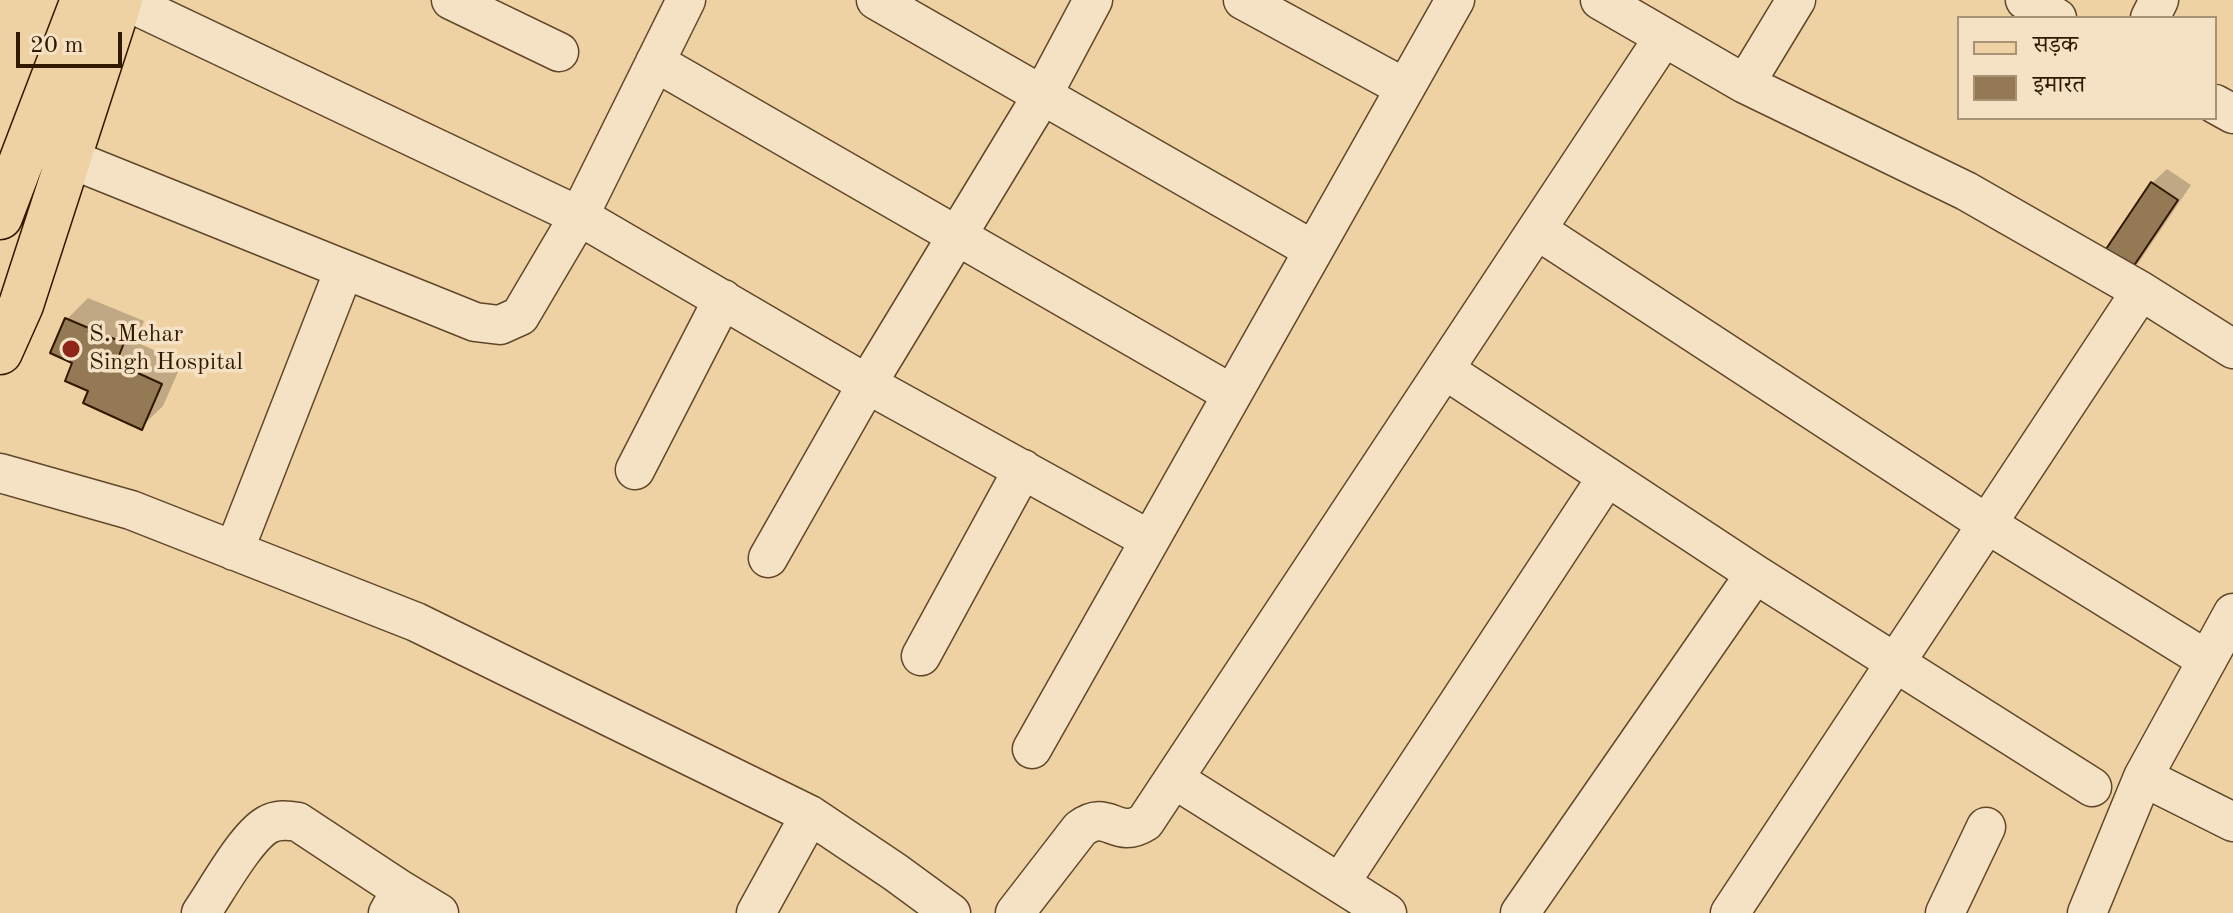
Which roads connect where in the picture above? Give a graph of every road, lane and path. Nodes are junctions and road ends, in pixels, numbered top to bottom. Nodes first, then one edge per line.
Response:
1 (83, 0) edge
2 (122, 0) edge
3 (451, 0) edge
4 (686, 0) edge
5 (876, 0) edge
6 (1093, 0) edge
7 (1243, 0) edge
8 (1455, 0) edge
9 (1600, 0) edge
10 (1796, 0) edge
11 (2025, 0) edge
12 (2053, 16) edge
13 (1664, 37) junction
14 (559, 52) dead end
15 (655, 62) junction
16 (1745, 84) junction
17 (1405, 88) junction
18 (1043, 94) junction
19 (68, 158) junction
20 (579, 216) junction
21 (0, 217) edge
22 (1537, 230) junction
23 (956, 236) junction
24 (1313, 250) junction
25 (344, 270) junction
26 (2141, 291) junction
27 (10, 297) edge
28 (723, 299) junction
29 (2233, 349) edge
30 (0, 352) edge
31 (1445, 370) junction
32 (867, 384) junction
33 (1232, 394) junction
34 (1023, 469) junction
35 (635, 470) dead end
36 (0, 473) edge
37 (1607, 477) junction
38 (1987, 524) junction
39 (1150, 540) junction
40 (234, 551) junction
41 (768, 558) dead end
42 (1755, 574) junction
43 (2224, 636) edge
44 (921, 656) dead end
45 (1896, 662) junction
46 (1032, 749) dead end
47 (2143, 777) junction
48 (1174, 779) junction
49 (2092, 787) dead end
50 (810, 815) junction
51 (2233, 822) edge
52 (1986, 827) dead end
53 (1340, 883) junction
54 (395, 902) edge
55 (201, 913) edge
56 (439, 913) edge
57 (756, 913) edge
58 (951, 913) edge
59 (1015, 913) edge
60 (1387, 913) edge
61 (1520, 913) edge
62 (1730, 913) edge
63 (1945, 913) edge
64 (2087, 913) edge

1 - 21 main road
2 - 19 main road
2 - 20 street
3 - 14 street
4 - 15 street
5 - 18 street
6 - 18 street
7 - 17 street
8 - 17 street
9 - 13 street
10 - 16 street
11 - 12 street
13 - 16 street
13 - 22 street
15 - 20 street
15 - 23 street
16 - 26 street
17 - 24 street
18 - 23 street
18 - 24 street
19 - 25 street
19 - 27 main road
20 - 25 street
20 - 28 street
22 - 31 street
22 - 38 street
23 - 32 street
23 - 33 street
24 - 33 street
25 - 40 street
26 - 29 street
26 - 38 street
27 - 30 main road
28 - 32 street
28 - 35 street
31 - 37 street
31 - 48 street
32 - 34 street
32 - 41 street
33 - 39 street
34 - 39 street
34 - 44 street
36 - 40 street
37 - 42 street
37 - 53 street
38 - 43 street
38 - 45 street
39 - 46 street
40 - 50 street
42 - 45 street
42 - 61 street
43 - 47 street
45 - 49 street
45 - 62 street
47 - 51 street
47 - 64 street
48 - 53 street
48 - 59 street
50 - 57 street
50 - 58 street
52 - 63 street
53 - 60 street
54 - 55 street
54 - 56 street

